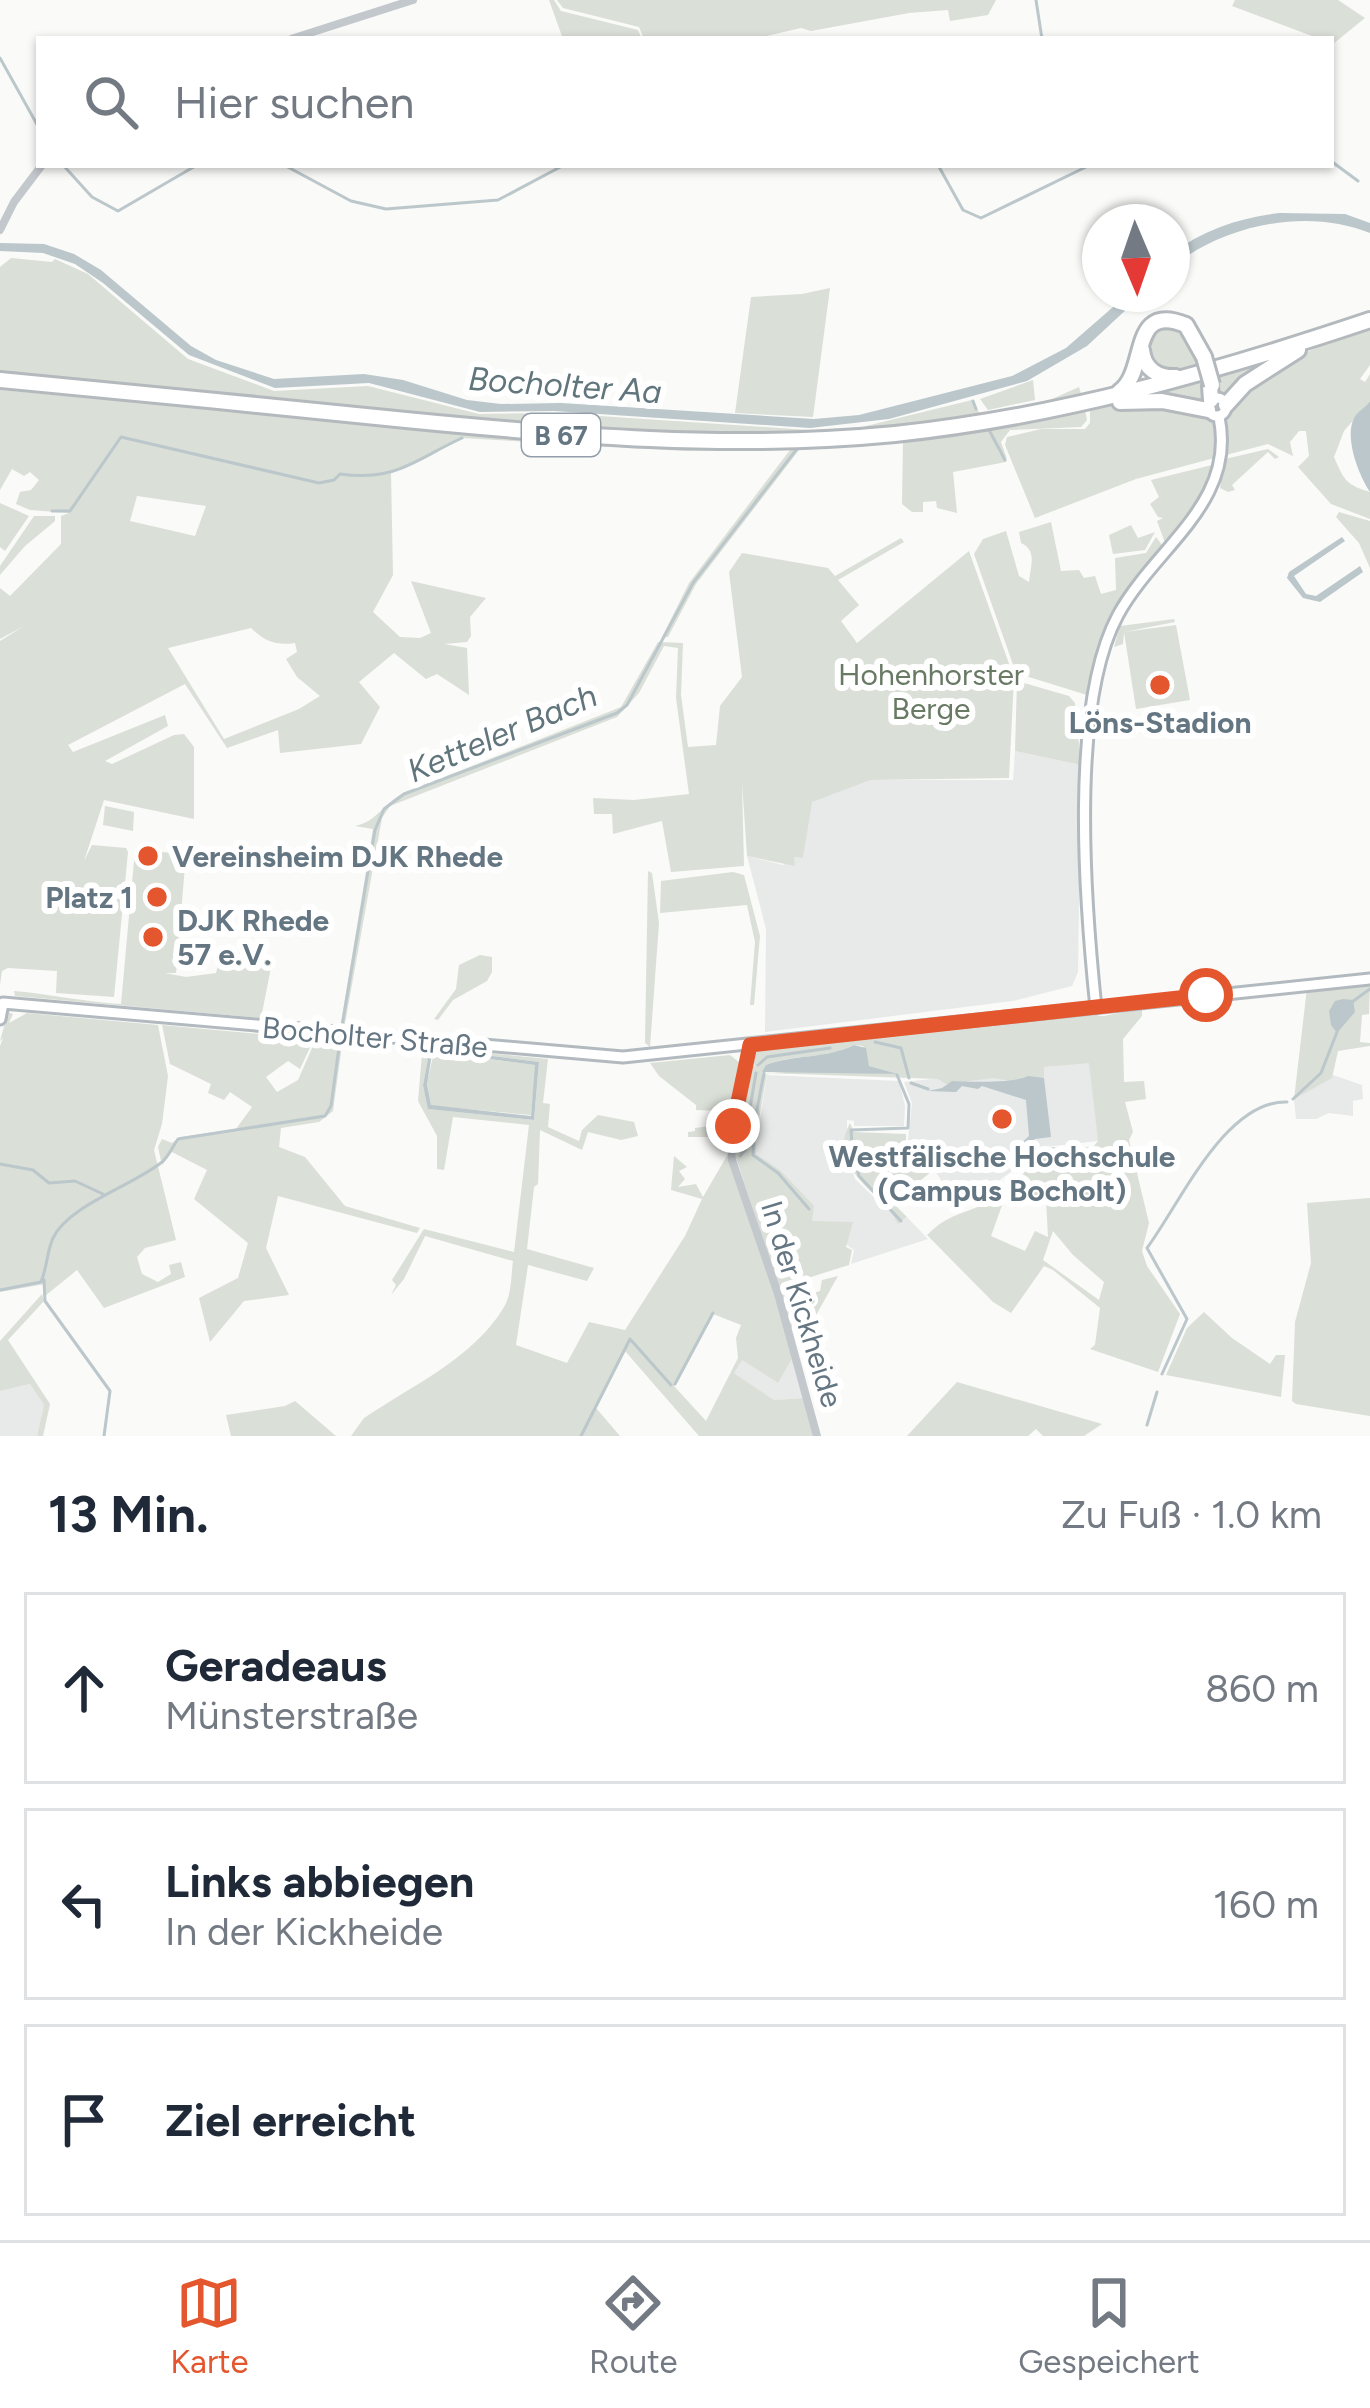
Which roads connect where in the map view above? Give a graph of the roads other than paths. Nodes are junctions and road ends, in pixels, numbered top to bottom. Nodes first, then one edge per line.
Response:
1 (413, 0) edge
2 (300, 36) edge
3 (40, 168) edge
4 (0, 230) edge
5 (1370, 322) edge
6 (1343, 332) junction
7 (0, 381) edge
8 (1211, 389) junction
9 (1085, 404) junction
10 (1370, 980) edge
11 (2, 1003) edge
12 (1096, 1008) junction
13 (0, 1019) edge
14 (750, 1045) junction
15 (817, 1436) edge

1 - 2 street
3 - 4 street
5 - 6 highway, B 67
5 - 8 highway, B 67
6 - 8 highway, B 67
6 - 9 highway, B 67
7 - 9 highway, B 67
8 - 8 highway, B 67
8 - 9 highway, B 67
8 - 9 highway, B 67
8 - 9 highway, B 67
8 - 12 main road
10 - 12 main road, Bocholter Straße
11 - 13 main road
11 - 14 main road, Bocholter Straße
12 - 14 main road, Bocholter Straße
14 - 15 street, In der Kickheide

